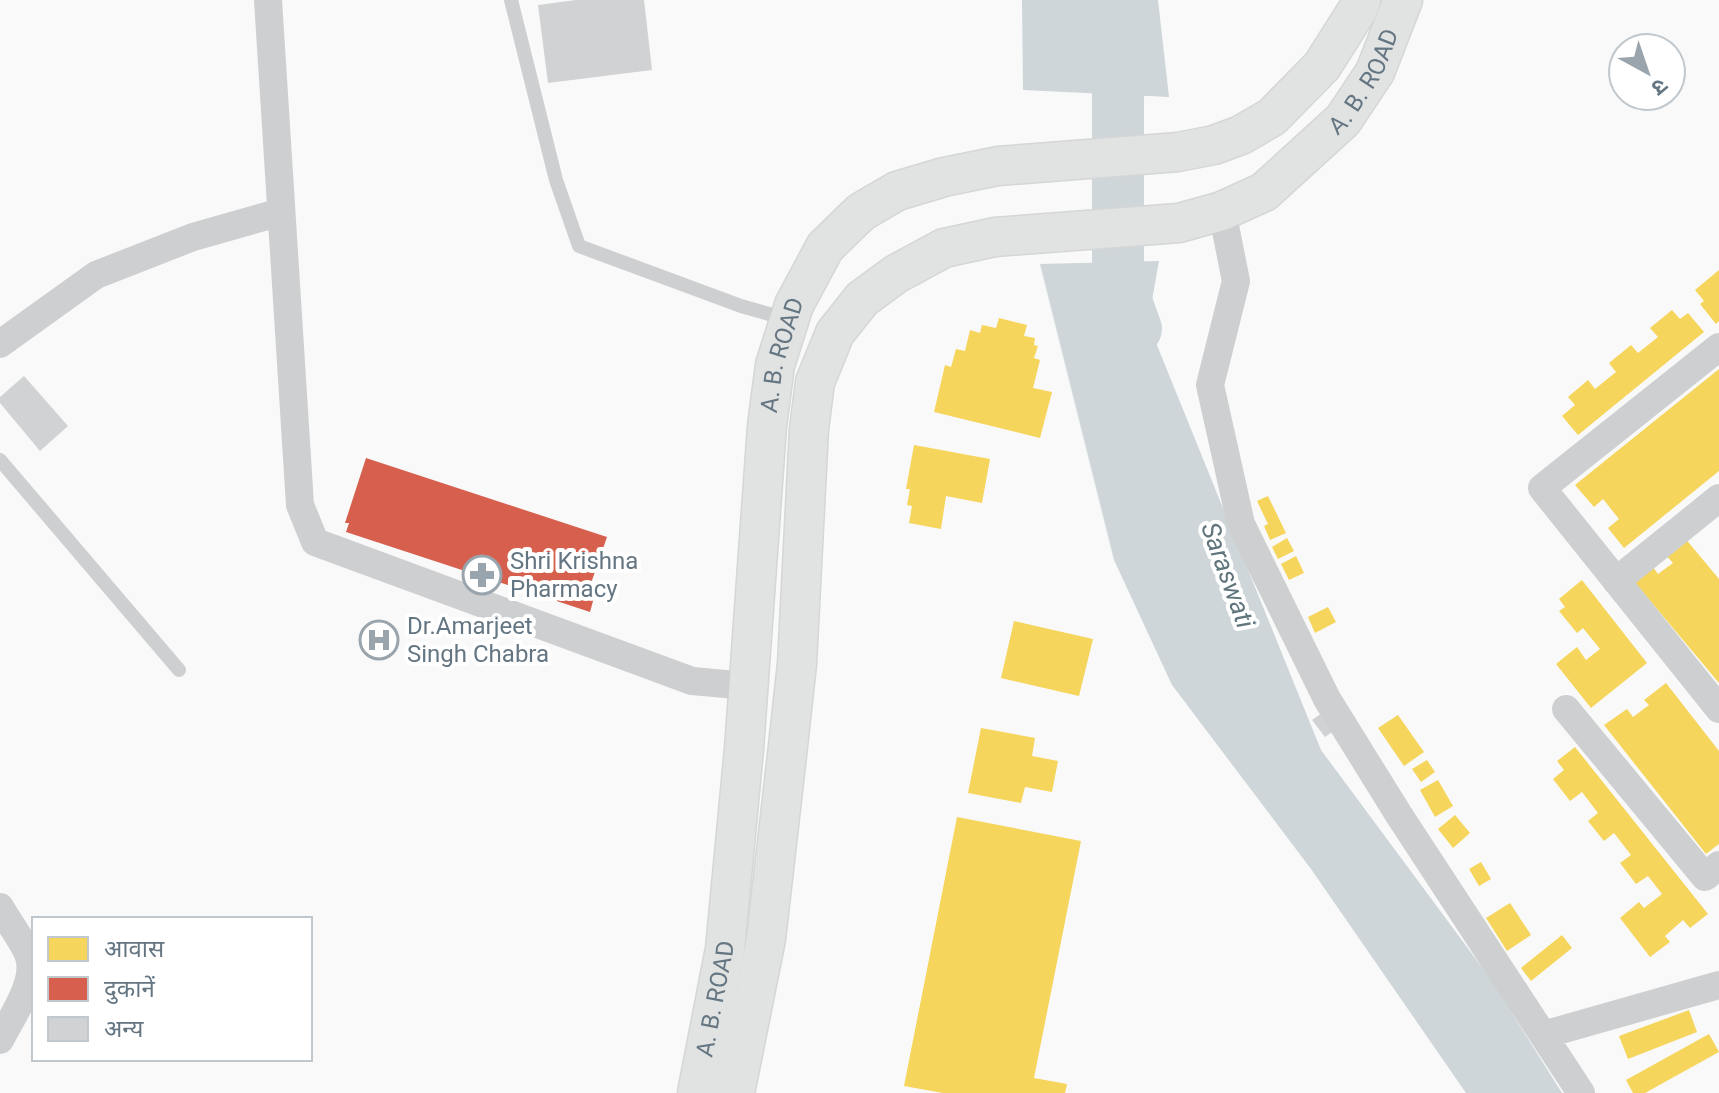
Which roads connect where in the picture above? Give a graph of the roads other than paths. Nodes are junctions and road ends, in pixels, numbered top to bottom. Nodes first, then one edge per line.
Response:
1 (268, 0) edge
2 (511, 0) edge
3 (1361, 0) edge
4 (1403, 0) edge
5 (1222, 211) junction
6 (281, 212) junction
7 (789, 320) junction
8 (0, 344) edge
9 (1719, 347) edge
10 (0, 460) edge
11 (1719, 498) edge
12 (1616, 581) junction
13 (179, 670) dead end
14 (748, 686) junction
15 (1566, 709) dead end
16 (1719, 709) edge
17 (744, 749) junction
18 (787, 755) junction
19 (1714, 878) edge
20 (0, 907) edge
21 (1719, 985) edge
22 (1543, 1035) junction
23 (0, 1040) edge
24 (697, 1093) edge
25 (735, 1093) edge
26 (1581, 1093) edge

1 - 6 street
2 - 7 lane
3 - 7 main road, A. B. ROAD
4 - 5 main road, A. B. ROAD
5 - 18 main road, A. B. ROAD
5 - 22 street
6 - 8 street
6 - 14 street
7 - 14 main road, A. B. ROAD
9 - 12 street
10 - 13 lane
11 - 12 street
12 - 16 street
14 - 17 main road, A. B. ROAD
15 - 19 street
17 - 18 main road
17 - 24 main road, A. B. ROAD
18 - 25 main road, A. B. ROAD
20 - 23 street
21 - 22 street
22 - 26 street

